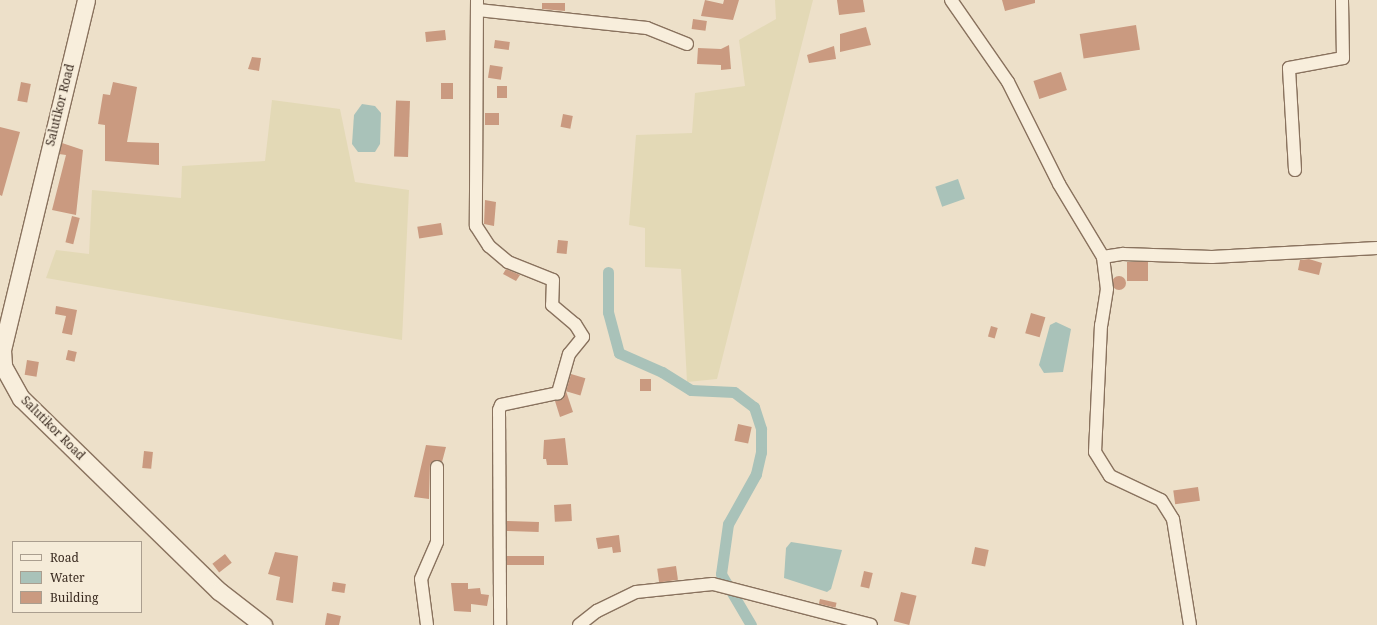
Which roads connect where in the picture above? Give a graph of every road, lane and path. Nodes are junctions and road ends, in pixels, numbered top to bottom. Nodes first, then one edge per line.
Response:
1 (86, 0) edge
2 (951, 0) edge
3 (1342, 0) edge
4 (478, 5) edge
5 (687, 44) dead end
6 (1294, 170) dead end
7 (1377, 248) edge
8 (1103, 258) junction
9 (437, 467) dead end
10 (263, 625) edge
11 (427, 625) edge
12 (500, 625) edge
13 (579, 625) edge
14 (871, 625) edge
15 (1190, 625) edge

1 - 10 main road, Salutikor Road
2 - 8 street
3 - 6 street
4 - 5 street
4 - 12 street
7 - 8 street
8 - 15 street
9 - 11 street
13 - 14 street

